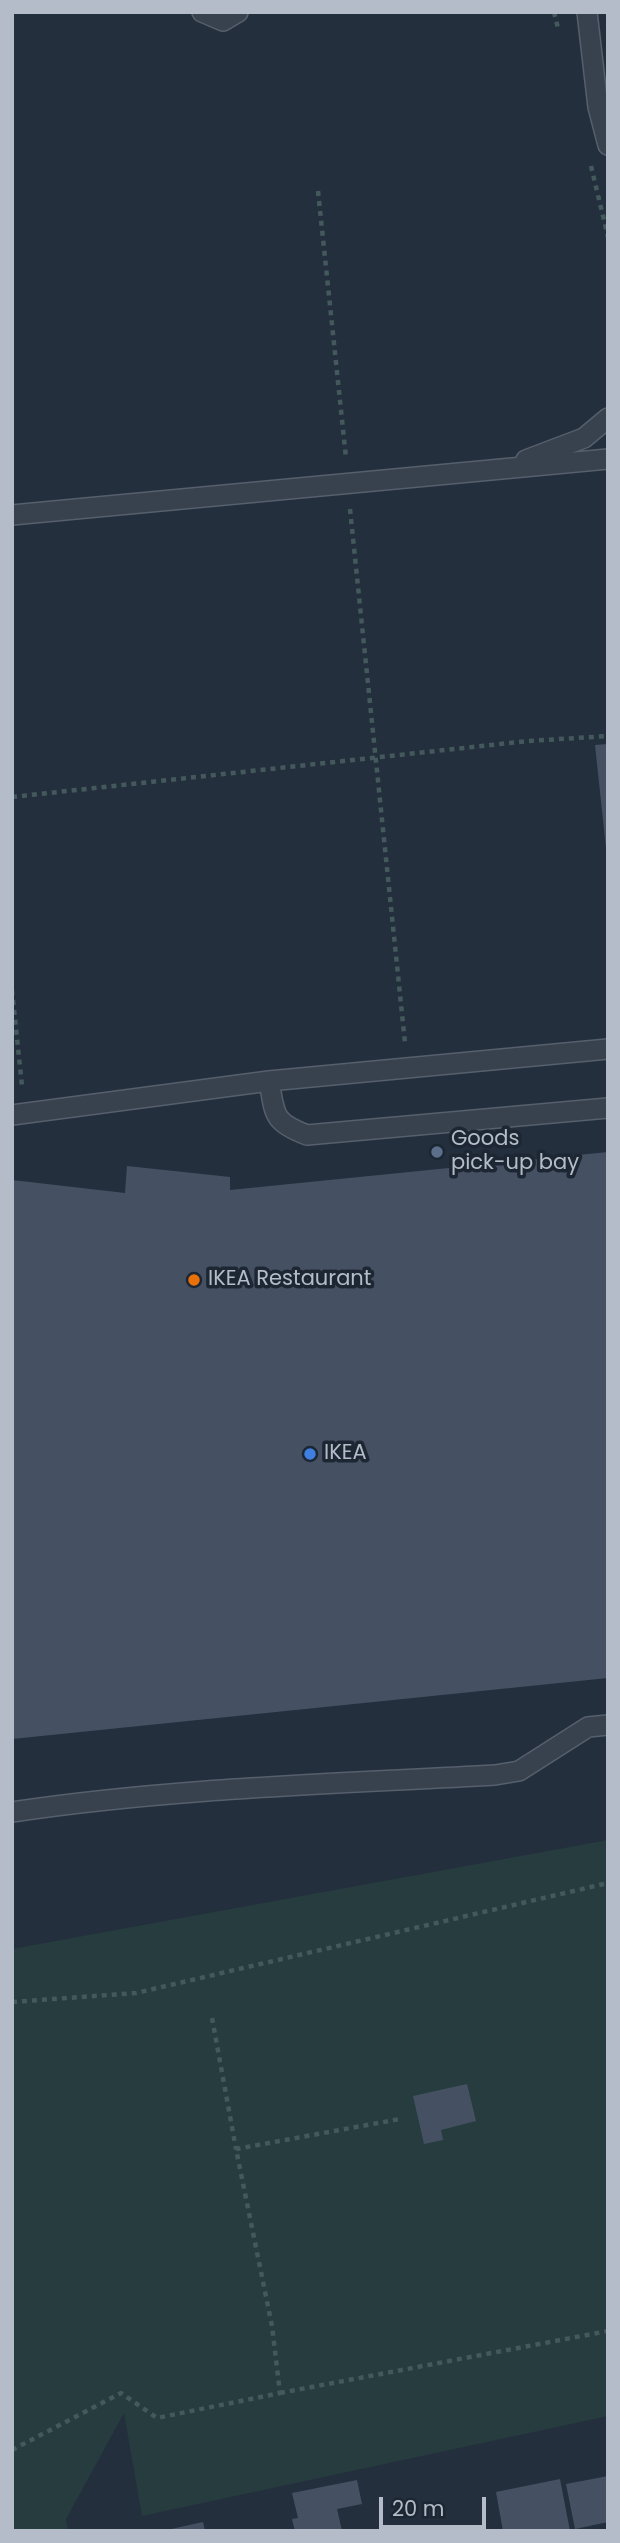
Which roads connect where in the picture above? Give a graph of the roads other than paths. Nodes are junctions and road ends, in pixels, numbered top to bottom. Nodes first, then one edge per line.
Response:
1 (202, 12) edge
2 (238, 12) edge
3 (587, 12) edge
4 (608, 145) edge
5 (608, 418) edge
6 (608, 459) edge
7 (506, 468) junction
8 (12, 515) edge
9 (608, 1049) edge
10 (269, 1080) junction
11 (608, 1108) edge
12 (18, 1114) edge
13 (608, 1725) edge
14 (12, 1812) edge

1 - 2 lane
3 - 4 lane
5 - 7 lane
6 - 7 lane
7 - 8 lane
9 - 10 lane
10 - 11 lane
10 - 12 lane
13 - 14 lane

